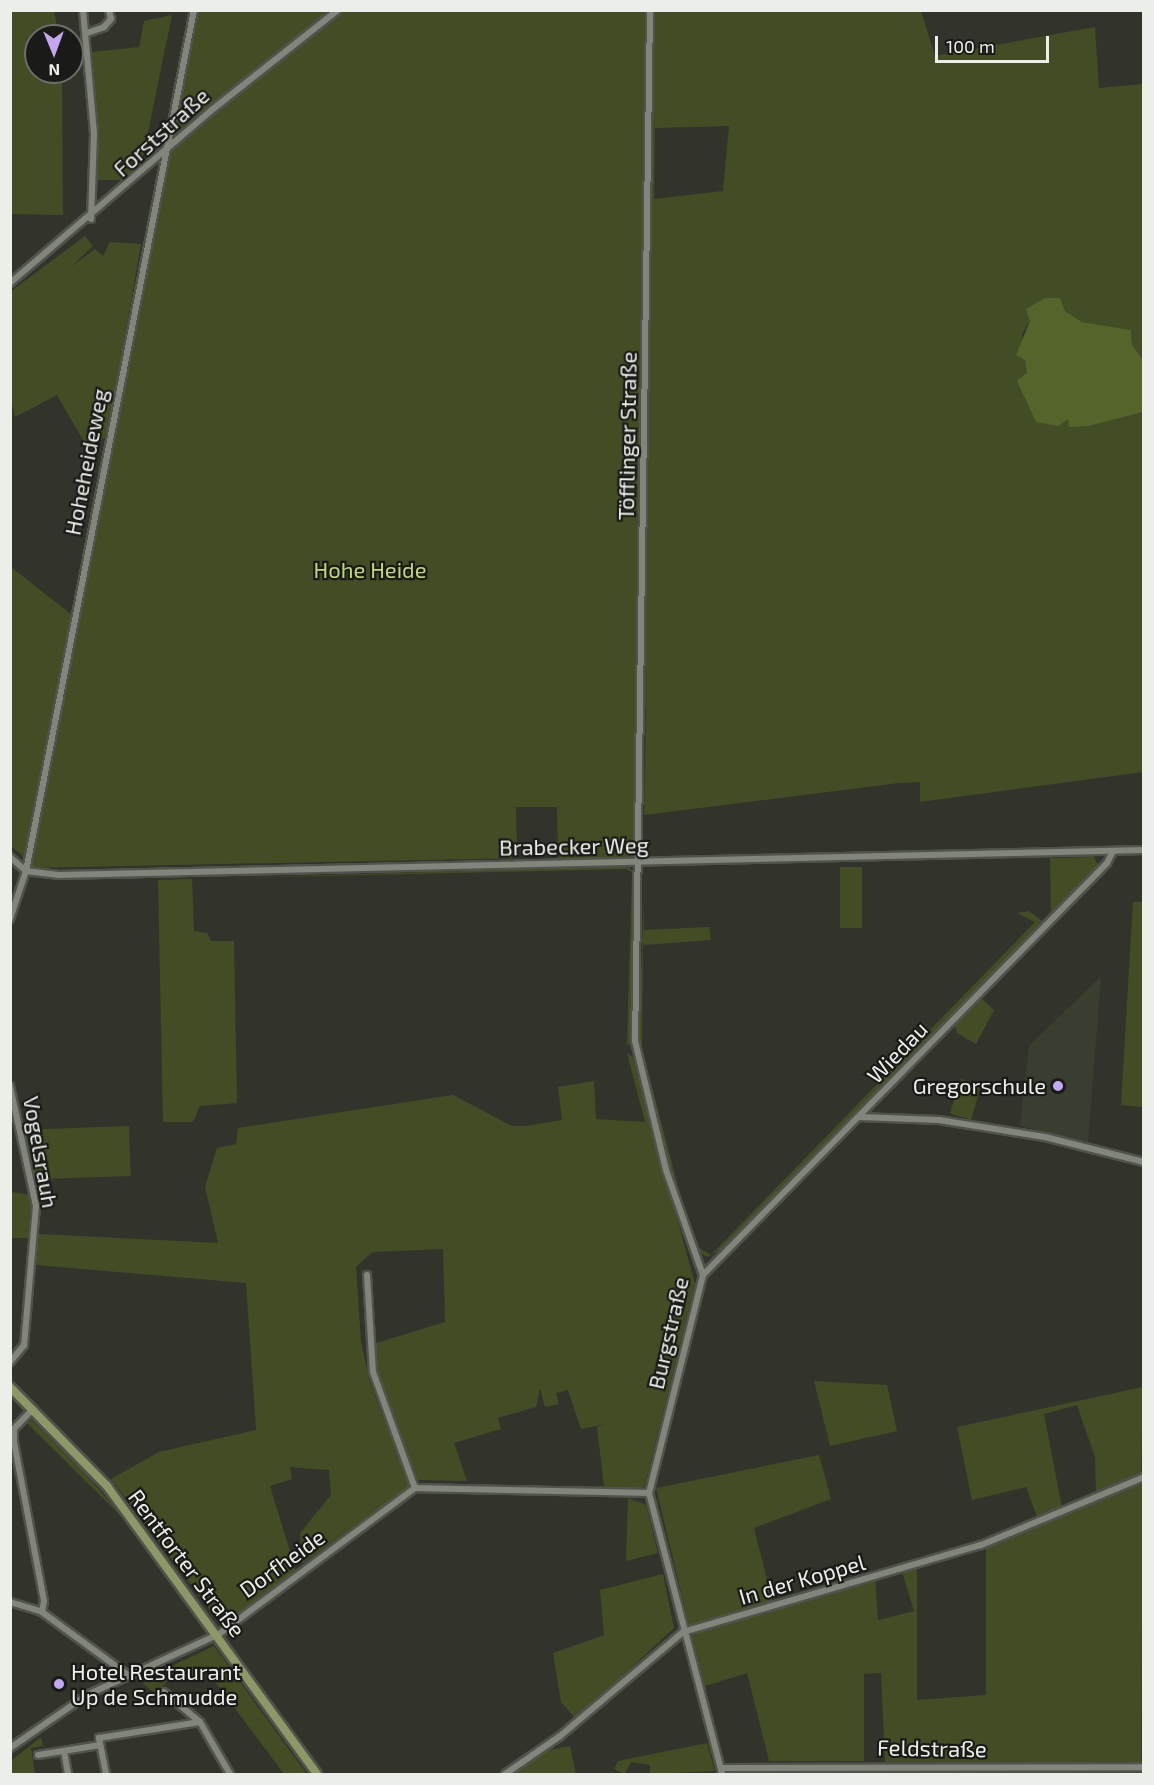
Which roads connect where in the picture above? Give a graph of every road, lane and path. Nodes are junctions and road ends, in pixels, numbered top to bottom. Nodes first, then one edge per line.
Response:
1 (83, 10) edge
2 (109, 10) edge
3 (194, 10) edge
4 (338, 10) edge
5 (650, 10) edge
6 (87, 33) junction
7 (164, 153) junction
8 (91, 219) junction
9 (10, 283) edge
10 (1143, 850) edge
11 (1113, 851) junction
12 (10, 857) edge
13 (639, 862) junction
14 (26, 871) junction
15 (10, 919) edge
16 (10, 1086) edge
17 (860, 1118) junction
18 (1143, 1162) edge
19 (367, 1275) dead end
20 (703, 1275) junction
21 (10, 1362) edge
22 (10, 1387) edge
23 (33, 1409) junction
24 (1143, 1477) edge
25 (415, 1488) junction
26 (649, 1494) junction
27 (10, 1602) edge
28 (42, 1612) junction
29 (683, 1632) junction
30 (219, 1634) junction
31 (128, 1675) junction
32 (164, 1692) dead end
33 (200, 1722) junction
34 (100, 1745) junction
35 (10, 1748) edge
36 (64, 1751) junction
37 (38, 1755) dead end
38 (995, 1766) junction
39 (1143, 1767) edge
40 (721, 1771) edge
41 (68, 1774) edge
42 (106, 1774) edge
43 (230, 1774) edge
44 (318, 1774) edge
45 (505, 1774) edge
46 (995, 1774) edge

1 - 6 street
2 - 6 street
3 - 7 street, Hoheheideweg
4 - 7 street, Forststraße
5 - 13 street, Töfflinger Straße
6 - 8 street
7 - 8 street, Forststraße
7 - 14 street, Hoheheideweg
8 - 9 street, Forststraße
10 - 11 street, Brabecker Weg
11 - 13 street, Brabecker Weg
11 - 17 street, Wiedau
12 - 14 street
13 - 14 street, Brabecker Weg
13 - 20 street, Burgstraße
14 - 15 street, Hoheheideweg
16 - 21 street, Vogelsrauh
17 - 18 street
17 - 20 street, Wiedau
19 - 25 street
20 - 26 street, Burgstraße
22 - 23 main road, Rentforter Straße
23 - 28 street
23 - 30 main road, Rentforter Straße
24 - 29 street, In der Koppel
25 - 26 street
25 - 30 street, Dorfheide
26 - 29 street, Burgstraße
27 - 28 street
28 - 31 street
29 - 40 street, Burgstraße
29 - 45 street, In der Koppel
30 - 31 street, Dorfheide
30 - 44 main road, Rentforter Straße
31 - 35 street, Dorfheide
32 - 33 street
33 - 34 street
33 - 43 street
34 - 36 street
34 - 42 street
36 - 37 street
36 - 41 street
38 - 39 street, Feldstraße
38 - 40 street, Feldstraße
38 - 46 street

